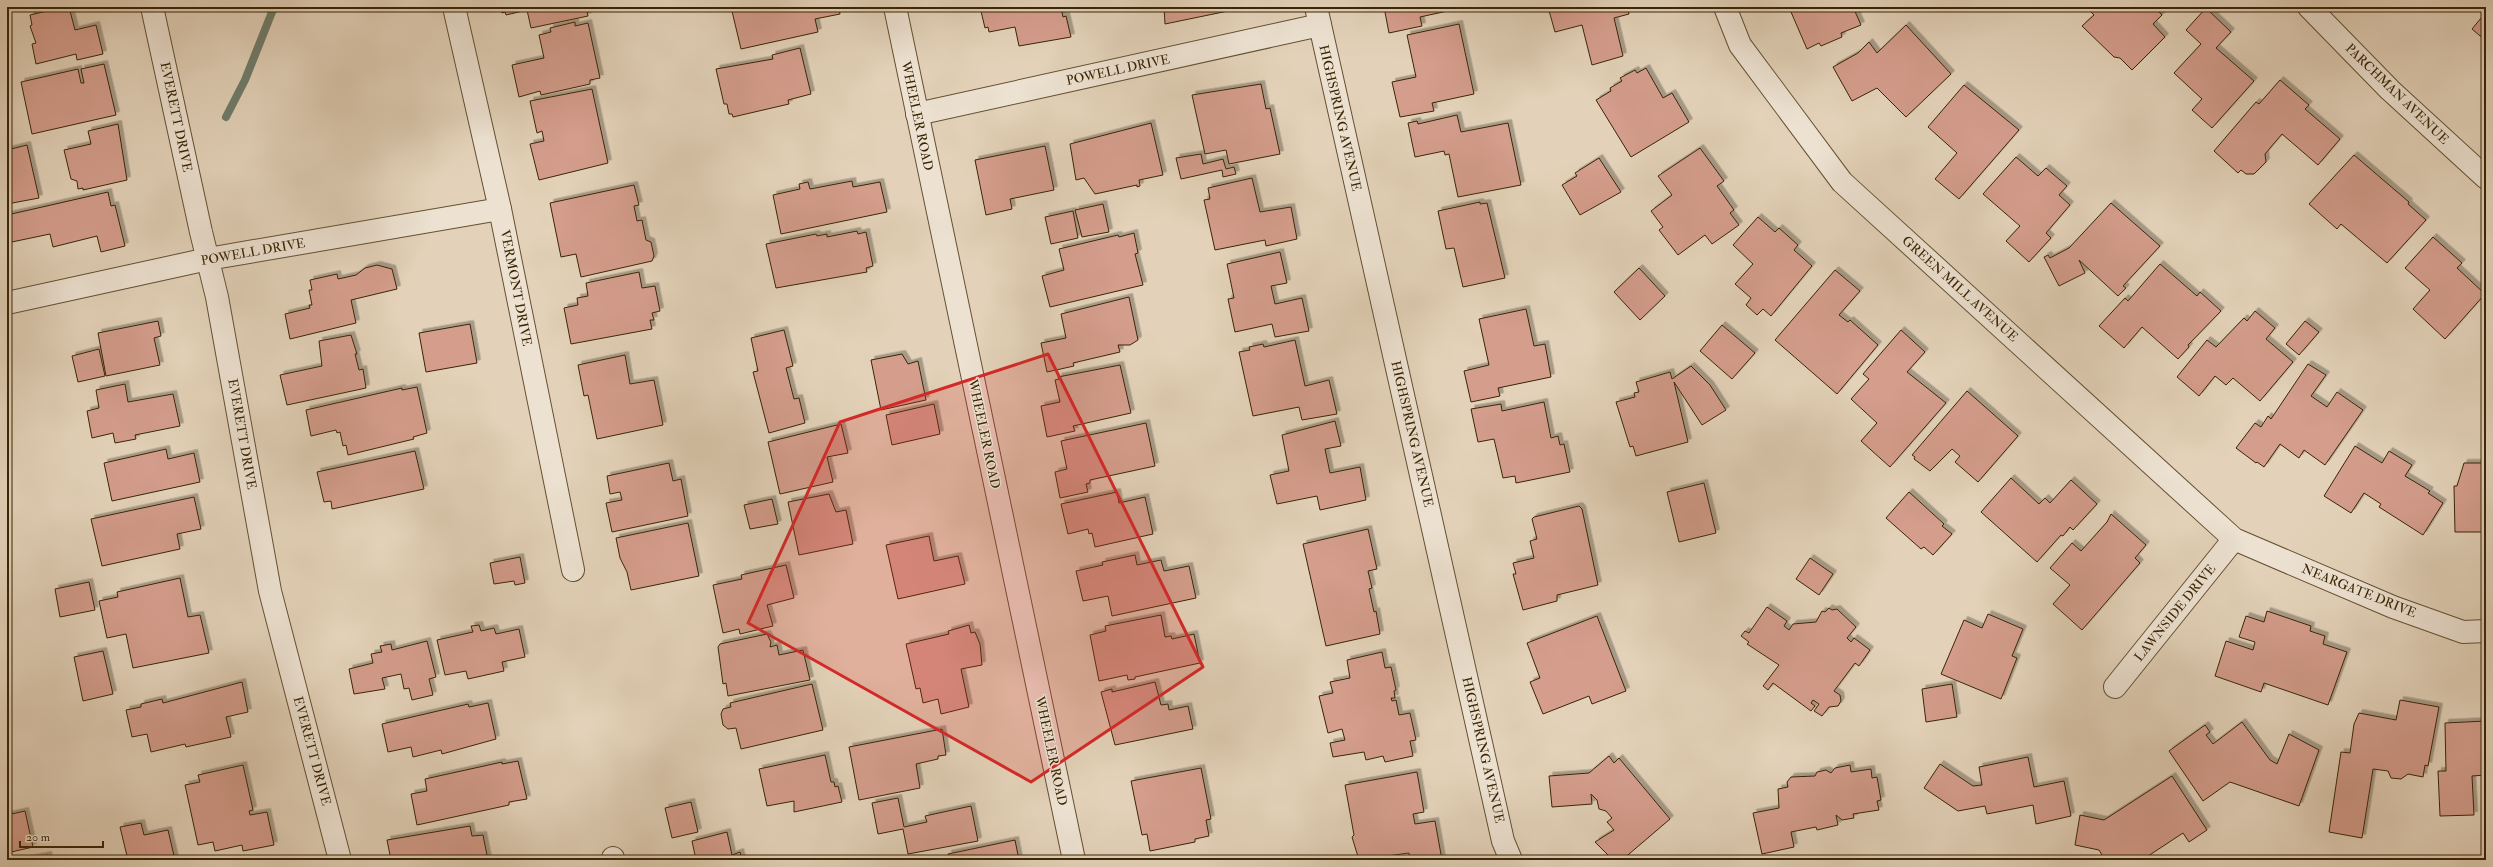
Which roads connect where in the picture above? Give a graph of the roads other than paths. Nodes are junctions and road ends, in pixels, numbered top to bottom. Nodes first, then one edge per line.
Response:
1 (152, 7) edge
2 (454, 7) edge
3 (895, 7) edge
4 (1725, 7) edge
5 (2309, 7) edge
6 (1318, 16) edge
7 (917, 114) junction
8 (2486, 178) edge
9 (500, 209) junction
10 (208, 259) junction
11 (7, 303) edge
12 (2234, 539) junction
13 (573, 570) dead end
14 (2486, 631) edge
15 (2114, 687) dead end
16 (340, 860) edge
17 (1074, 860) edge
18 (1511, 860) edge

1 - 10 street, EVERETT DRIVE
2 - 9 street, VERMONT DRIVE
3 - 7 street, WHEELER ROAD
4 - 12 street, GREEN MILL AVENUE
5 - 8 street, PARCHMAN AVENUE
6 - 7 street, POWELL DRIVE
6 - 18 street, HIGHSPRING AVENUE
7 - 17 street, WHEELER ROAD
9 - 10 street, POWELL DRIVE
9 - 13 street, VERMONT DRIVE
10 - 11 street, POWELL DRIVE
10 - 16 street, EVERETT DRIVE
12 - 14 street, NEARGATE DRIVE
12 - 15 street, LAWNSIDE DRIVE

